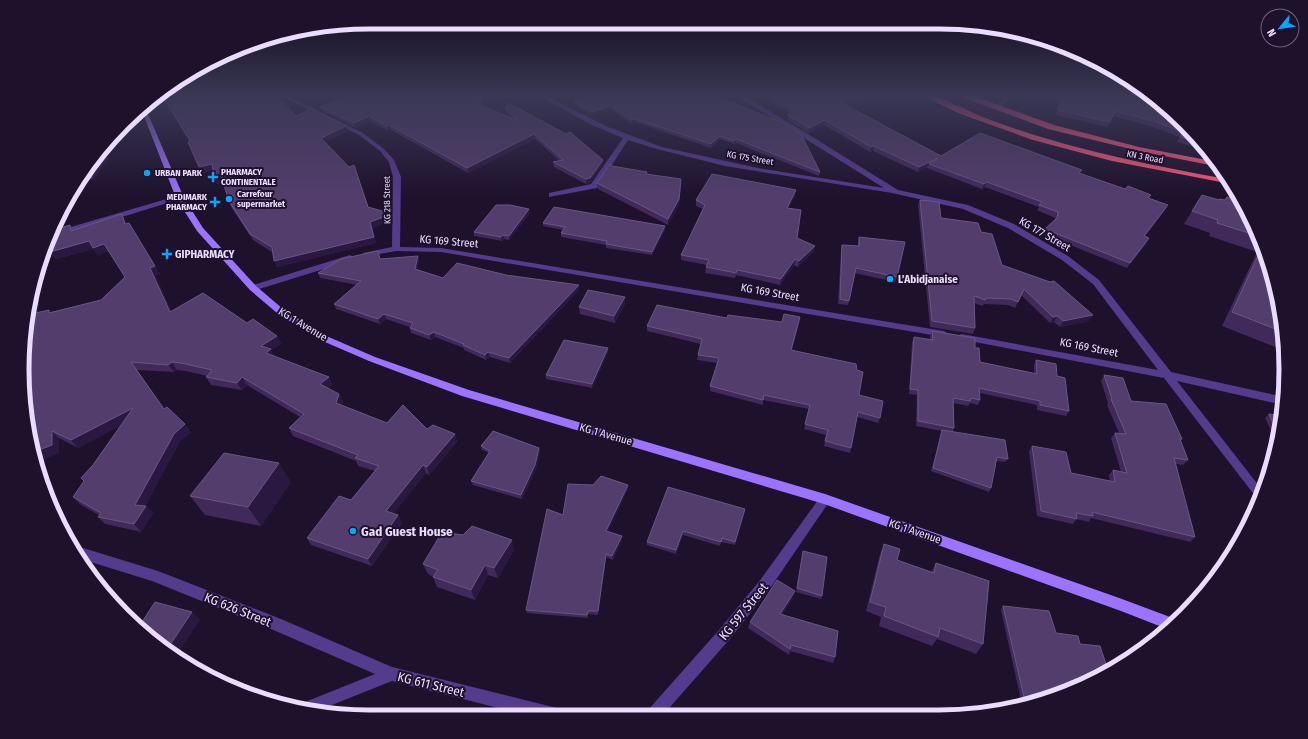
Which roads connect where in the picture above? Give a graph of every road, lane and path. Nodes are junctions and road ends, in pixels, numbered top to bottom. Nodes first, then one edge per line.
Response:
1 (152, 129) edge
2 (352, 129) edge
3 (607, 129) edge
4 (797, 129) edge
5 (1012, 129) edge
6 (1061, 129) edge
7 (627, 138) junction
8 (1210, 163) edge
9 (1222, 181) edge
10 (896, 192) junction
11 (552, 195) dead end
12 (180, 198) junction
13 (57, 234) edge
14 (396, 249) junction
15 (253, 288) junction
16 (1168, 375) junction
17 (1277, 400) edge
18 (1256, 491) edge
19 (825, 500) junction
20 (83, 554) edge
21 (1166, 623) edge
22 (392, 674) junction
23 (315, 705) edge
24 (537, 710) edge
25 (657, 710) edge

1 - 12 street, KG 1 Avenue
2 - 14 street, KG 218 Street
3 - 7 street, KG 175 Street
4 - 10 street, KG 177 Street
5 - 9 highway, KN 3 Road
6 - 8 highway, KN 3 Road
7 - 10 street, KG 175 Street
7 - 11 street
10 - 16 street, KG 177 Street
12 - 13 street
12 - 15 street, KG 1 Avenue
14 - 15 street, KG 169 Street
14 - 16 street, KG 169 Street
15 - 19 street, KG 1 Avenue
16 - 17 street, KG 169 Street
16 - 18 street, KG 177 Street
19 - 21 street, KG 1 Avenue
19 - 25 street, KG 597 Street
20 - 22 street, KG 626 Street
22 - 23 street, KG 611 Street
22 - 24 street, KG 611 Street

